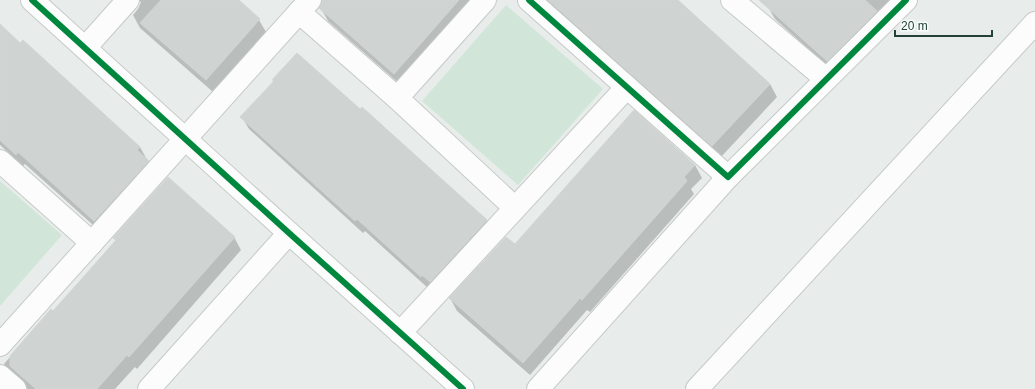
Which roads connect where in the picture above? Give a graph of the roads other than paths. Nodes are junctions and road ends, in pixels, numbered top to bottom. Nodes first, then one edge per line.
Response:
1 (32, 0) edge
2 (128, 0) edge
3 (485, 0) edge
4 (530, 0) edge
5 (732, 0) edge
6 (906, 0) edge
7 (304, 6) edge
8 (1035, 23) edge
9 (85, 48) junction
10 (826, 79) junction
11 (626, 87) junction
12 (397, 98) junction
13 (185, 139) junction
14 (0, 161) edge
15 (728, 177) junction
16 (515, 208) junction
17 (289, 233) junction
18 (92, 243) junction
19 (400, 333) junction
20 (0, 345) edge
21 (0, 376) edge
22 (15, 389) edge
23 (149, 389) edge
24 (463, 389) edge
25 (538, 389) edge
26 (697, 389) edge

1 - 9 street
2 - 9 street
3 - 12 street
4 - 11 street
5 - 10 street
6 - 10 street
7 - 12 street
7 - 13 street
8 - 26 street
9 - 13 street
10 - 15 street
11 - 15 street
11 - 16 street
12 - 16 street
13 - 17 street
13 - 18 street
14 - 18 street
15 - 25 street
16 - 19 street
17 - 19 street
17 - 23 street
18 - 20 street
19 - 24 street
21 - 22 street

